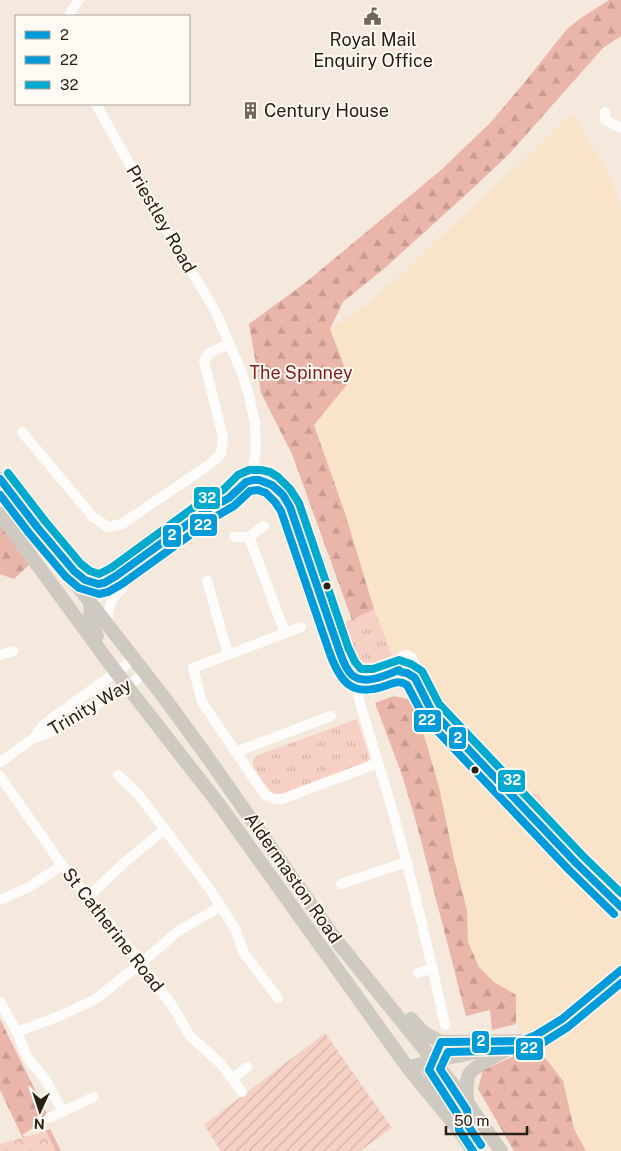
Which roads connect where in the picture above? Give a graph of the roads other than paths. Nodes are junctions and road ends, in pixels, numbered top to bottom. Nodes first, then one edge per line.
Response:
1 (79, 0) edge
2 (70, 15) edge
3 (97, 105) edge
4 (605, 112) dead end
5 (621, 128) edge
6 (229, 344) junction
7 (22, 432) dead end
8 (0, 479) edge
9 (252, 480) junction
10 (225, 501) junction
11 (0, 514) edge
12 (264, 526) dead end
13 (37, 527) junction
14 (234, 537) dead end
15 (249, 537) junction
16 (159, 556) junction
17 (207, 581) dead end
18 (93, 583) junction
19 (90, 601) junction
20 (66, 602) junction
21 (108, 624) junction
22 (301, 626) dead end
23 (285, 633) junction
24 (13, 651) dead end
25 (228, 654) junction
26 (0, 655) edge
27 (134, 659) junction
28 (398, 666) dead end
29 (116, 672) junction
30 (145, 673) junction
31 (361, 679) junction
32 (128, 686) junction
33 (331, 716) dead end
34 (34, 738) junction
35 (236, 752) junction
36 (0, 762) edge
37 (378, 763) junction
38 (118, 775) dead end
39 (0, 776) edge
40 (165, 829) junction
41 (407, 862) junction
42 (62, 865) junction
43 (341, 884) dead end
44 (88, 897) junction
45 (0, 900) edge
46 (221, 906) junction
47 (336, 940) junction
48 (141, 963) junction
49 (433, 968) junction
50 (621, 970) edge
51 (418, 973) dead end
52 (278, 998) dead end
53 (0, 1002) edge
54 (445, 1025) dead end
55 (17, 1032) junction
56 (522, 1041) junction
57 (442, 1042) junction
58 (434, 1060) junction
59 (247, 1067) dead end
60 (408, 1068) junction
61 (232, 1079) junction
62 (242, 1092) dead end
63 (94, 1097) dead end
64 (467, 1102) junction
65 (63, 1112) junction
66 (49, 1118) dead end
67 (459, 1130) junction
68 (473, 1151) edge
69 (501, 1151) edge

1 - 2 street
3 - 6 street, Priestley Road
4 - 5 street
6 - 7 street
6 - 9 street, Priestley Road
8 - 13 main road, Aldermaston Road
9 - 10 street
9 - 31 street
10 - 16 street
10 - 18 street
11 - 20 main road, Aldermaston Road
12 - 15 street
13 - 18 main road, Aldermaston Road
13 - 19 main road, Aldermaston Road
14 - 15 street
15 - 23 street
16 - 19 street
16 - 21 street
17 - 25 street
18 - 19 main road, Aldermaston Road
19 - 20 main road
19 - 21 main road, Aldermaston Road
19 - 29 main road, Aldermaston Road
20 - 29 main road, Aldermaston Road
21 - 27 main road, Aldermaston Road
22 - 23 street
23 - 25 street
24 - 26 street
25 - 35 street
27 - 29 street, Trinity Way
27 - 30 main road, Aldermaston Road
28 - 31 street
29 - 32 main road, Aldermaston Road
29 - 34 street, Trinity Way
30 - 32 street, Trinity Way
30 - 47 main road, Aldermaston Road
31 - 37 street
32 - 34 street, Trinity Way
32 - 60 main road, Aldermaston Road
33 - 35 street
34 - 36 street, Trinity Way
35 - 37 street
37 - 41 street
38 - 40 street
39 - 42 street, St Catherine Road
40 - 44 street
40 - 46 street
41 - 43 street
41 - 49 street
42 - 44 street, St Catherine Road
42 - 45 street
44 - 48 street, St Catherine Road
46 - 48 street
46 - 52 street
47 - 57 main road
47 - 58 main road, Aldermaston Road
48 - 55 street
48 - 61 street, St Catherine Road
49 - 51 street
49 - 54 street
50 - 56 street
53 - 55 street
55 - 65 street
56 - 57 main road
56 - 58 main road
56 - 64 main road
57 - 58 main road
58 - 60 main road
58 - 64 main road, Aldermaston Road
58 - 67 main road
59 - 61 street
60 - 67 main road, Aldermaston Road
61 - 62 street, St Catherine Road
63 - 65 street
64 - 69 main road, Aldermaston Road
65 - 66 street
67 - 68 main road, Aldermaston Road

